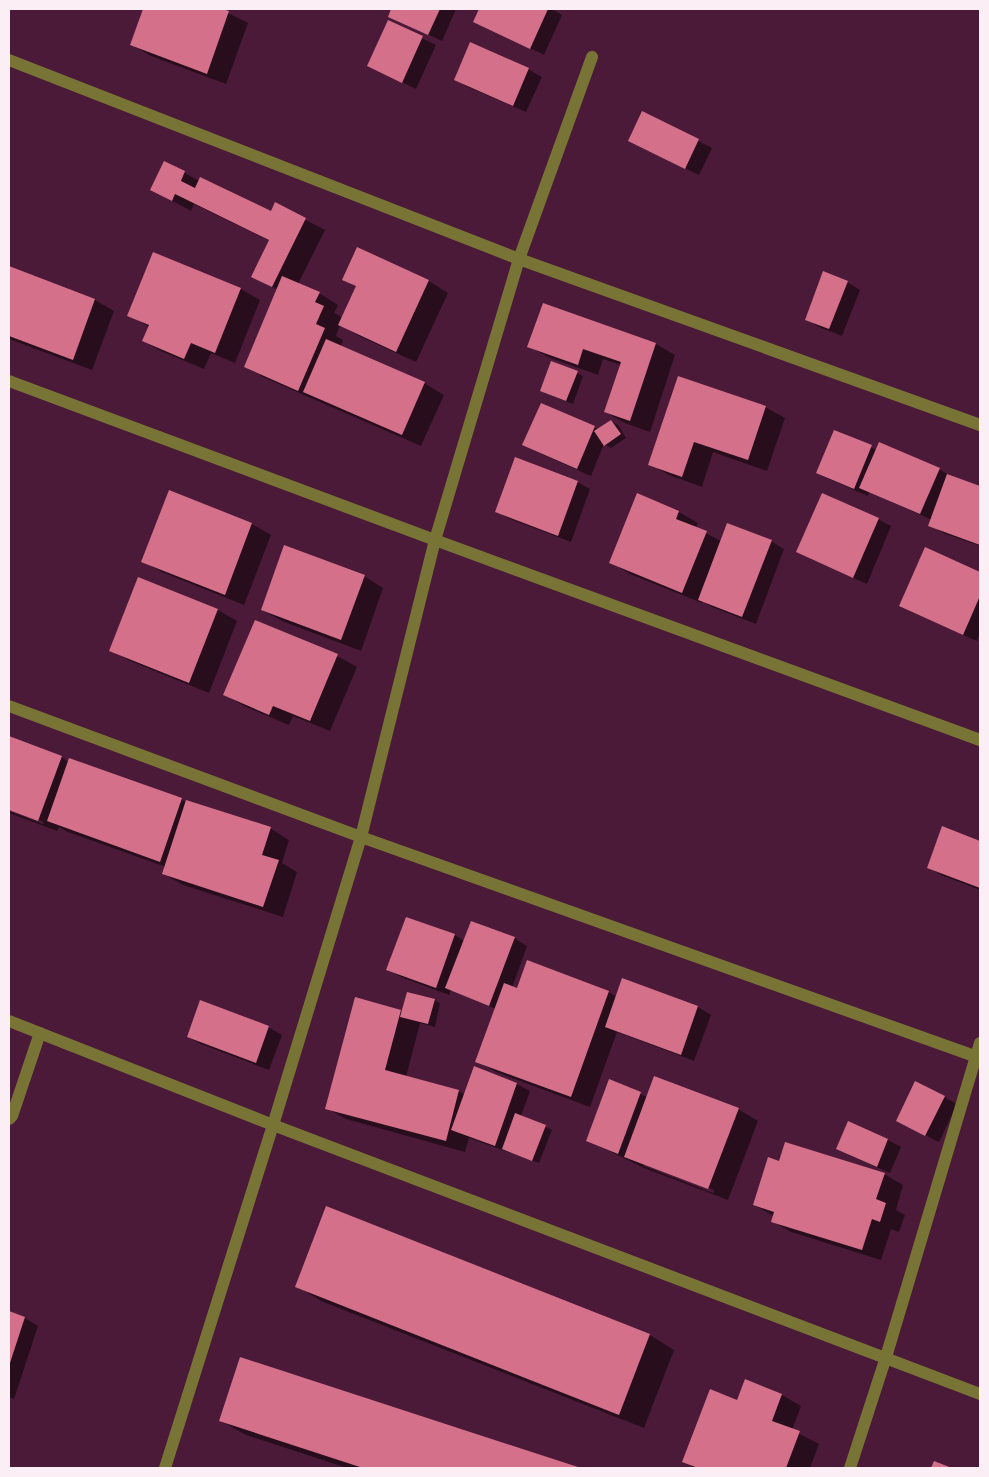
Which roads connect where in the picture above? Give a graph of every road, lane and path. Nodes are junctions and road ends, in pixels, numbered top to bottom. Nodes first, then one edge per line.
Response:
1 (592, 58) dead end
2 (9, 60) edge
3 (519, 259) junction
4 (9, 381) edge
5 (980, 425) edge
6 (436, 540) junction
7 (9, 706) edge
8 (980, 740) edge
9 (361, 837) junction
10 (9, 1021) edge
11 (40, 1033) junction
12 (980, 1043) edge
13 (978, 1057) edge
14 (9, 1119) edge
15 (273, 1125) junction
16 (886, 1357) junction
17 (980, 1394) edge
18 (165, 1468) edge
19 (850, 1468) edge

1 - 3 street
2 - 3 street
3 - 5 street
3 - 6 street
4 - 6 street
6 - 8 street
6 - 9 street
7 - 9 street
9 - 13 street
9 - 15 street
10 - 11 street
11 - 14 street
11 - 15 street
12 - 13 street
13 - 16 street
15 - 16 street
15 - 18 street
16 - 17 street
16 - 19 street

